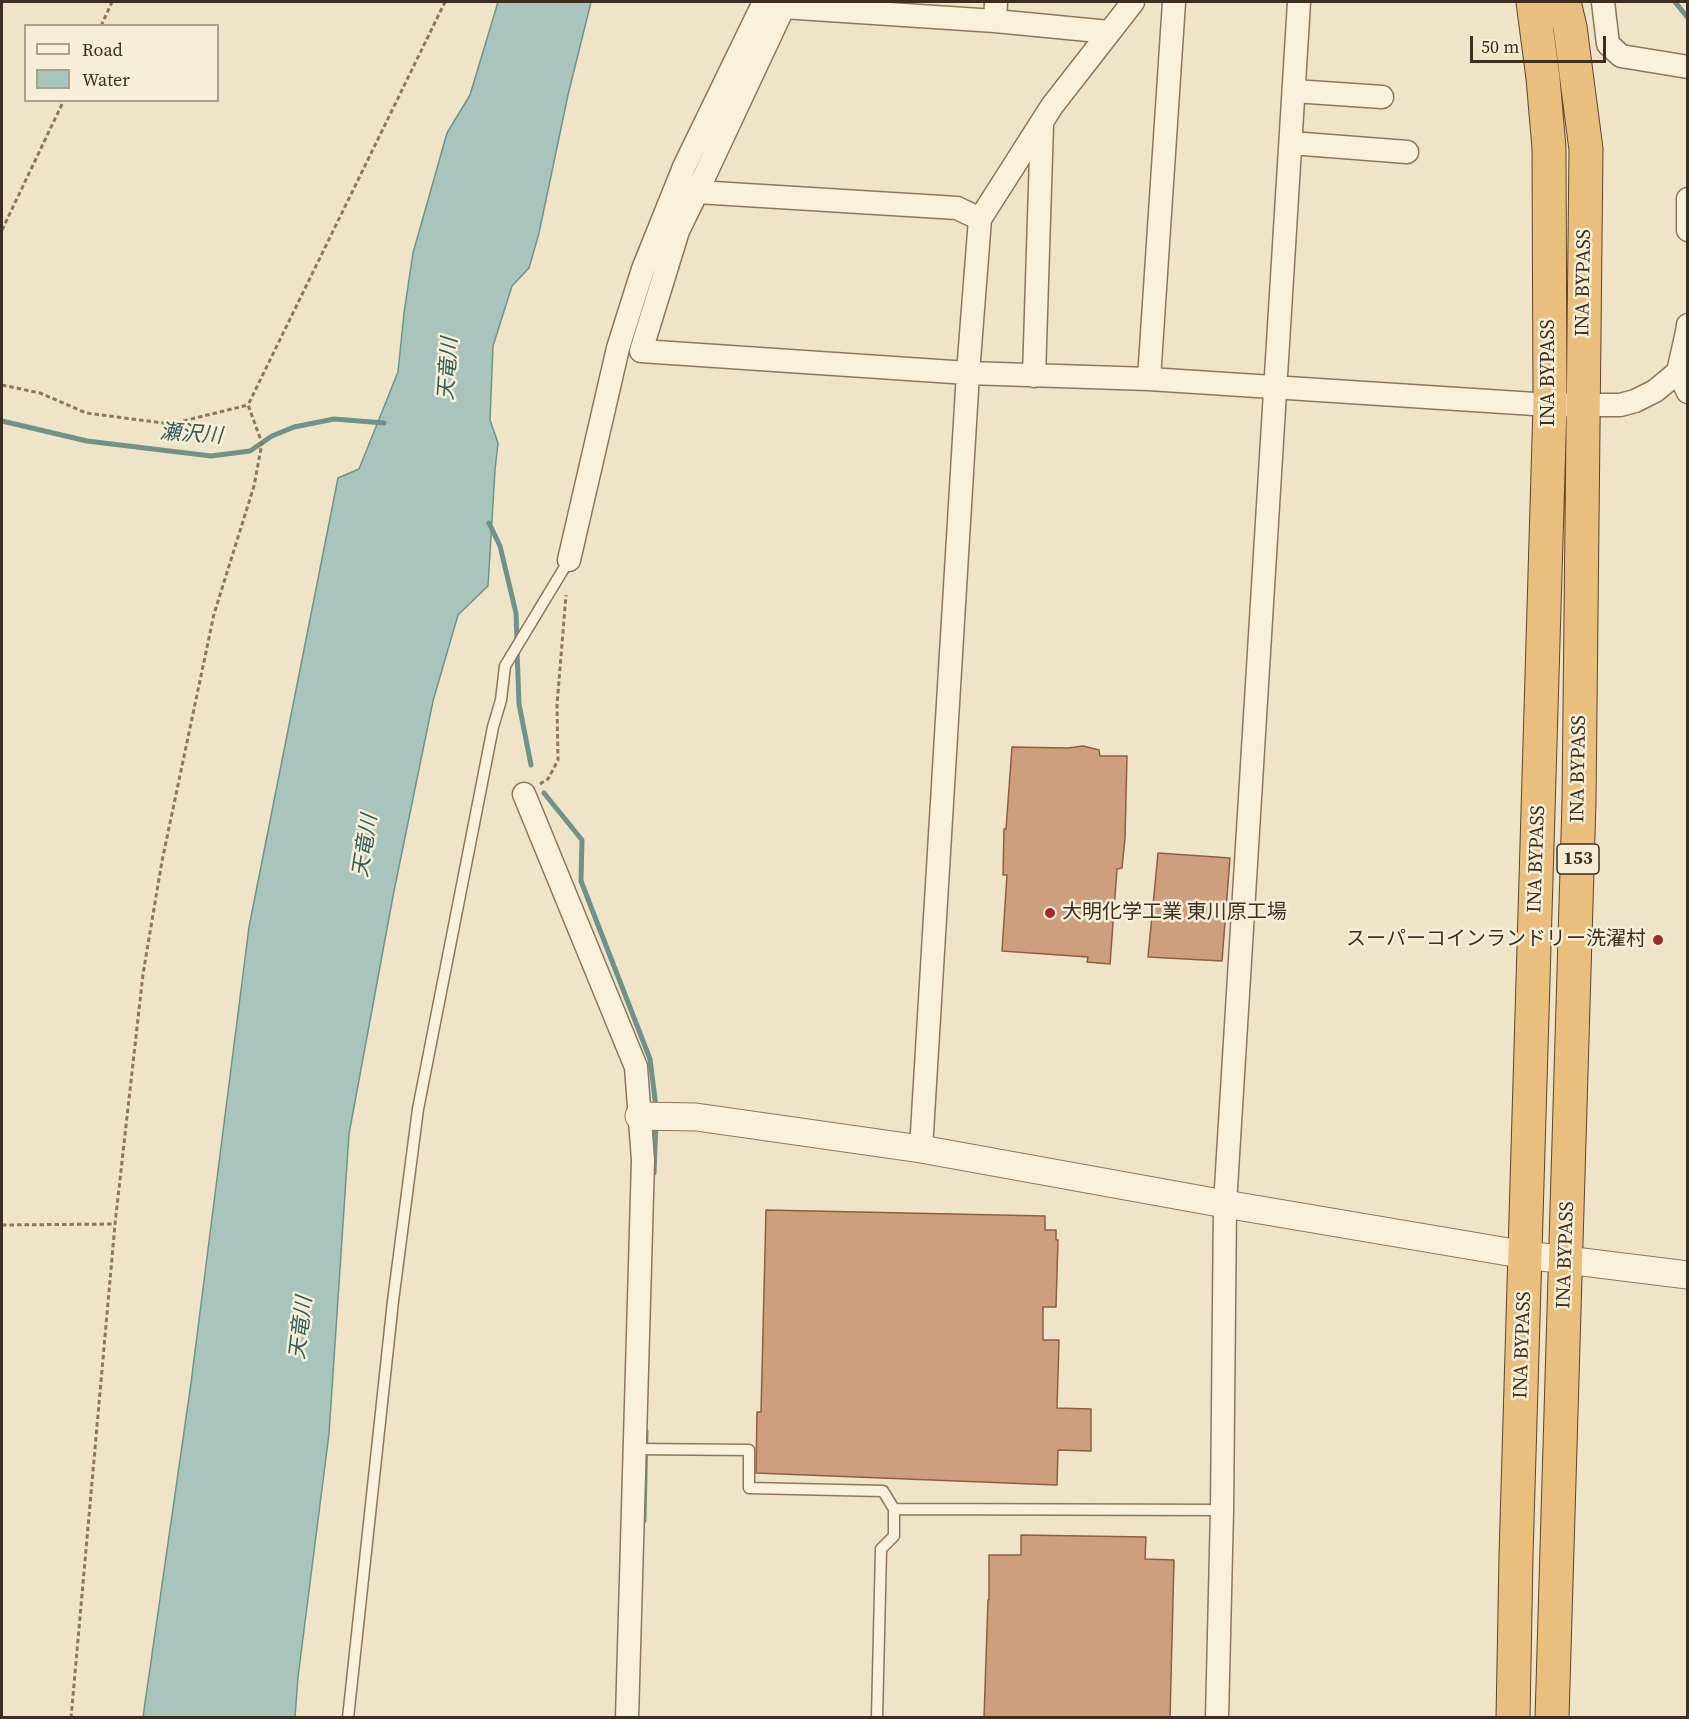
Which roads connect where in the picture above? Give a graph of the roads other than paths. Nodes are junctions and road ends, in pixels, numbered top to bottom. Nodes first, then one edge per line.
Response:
1 (1133, 2) edge
2 (1174, 2) edge
3 (1299, 2) edge
4 (1533, 2) edge
5 (1564, 2) edge
6 (1603, 2) edge
7 (778, 3) edge
8 (995, 11) edge
9 (1109, 32) junction
10 (1688, 67) edge
11 (1294, 92) junction
12 (1382, 97) dead end
13 (1042, 123) junction
14 (1291, 143) junction
15 (1407, 152) dead end
16 (697, 192) junction
17 (1688, 199) edge
18 (1687, 205) edge
19 (980, 219) junction
20 (1688, 230) edge
21 (1688, 325) edge
22 (968, 373) junction
23 (1034, 376) junction
24 (1149, 379) junction
25 (1683, 382) edge
26 (1276, 387) junction
27 (1550, 405) junction
28 (1582, 405) junction
29 (569, 560) joint
30 (524, 794) road end
31 (650, 1116) junction
32 (921, 1149) junction
33 (1225, 1204) junction
34 (1526, 1255) junction
35 (1566, 1260) junction
36 (1688, 1275) edge
37 (643, 1449) junction
38 (894, 1509) junction
39 (1222, 1510) junction
40 (348, 1718) edge
41 (627, 1718) edge
42 (877, 1718) edge
43 (1217, 1718) edge
44 (1513, 1718) edge
45 (1552, 1718) edge

1 - 9 street
2 - 24 street
3 - 11 street
4 - 27 highway, INA BYPASS / 153
5 - 28 highway, INA BYPASS / 153
6 - 10 street
7 - 8 street
7 - 16 street
7 - 29 street
8 - 9 street
9 - 13 street
11 - 12 street
11 - 14 street
13 - 19 street
13 - 23 street
14 - 15 street
14 - 26 street
16 - 19 street
16 - 22 street
17 - 18 street
18 - 20 street
19 - 22 street
21 - 25 street
22 - 23 street
22 - 32 street
23 - 24 street
24 - 26 street
25 - 28 street
26 - 27 street
26 - 33 street
27 - 28 street
27 - 34 highway, INA BYPASS / 153
28 - 35 highway, INA BYPASS / 153
29 - 40 lane
30 - 31 street
31 - 32 street
31 - 37 street
32 - 33 street
33 - 34 street
33 - 39 street
34 - 35 street
34 - 44 highway, INA BYPASS / 153
35 - 36 street
35 - 45 highway, INA BYPASS / 153
37 - 38 lane
37 - 41 street
38 - 39 lane
38 - 42 lane
39 - 43 street

